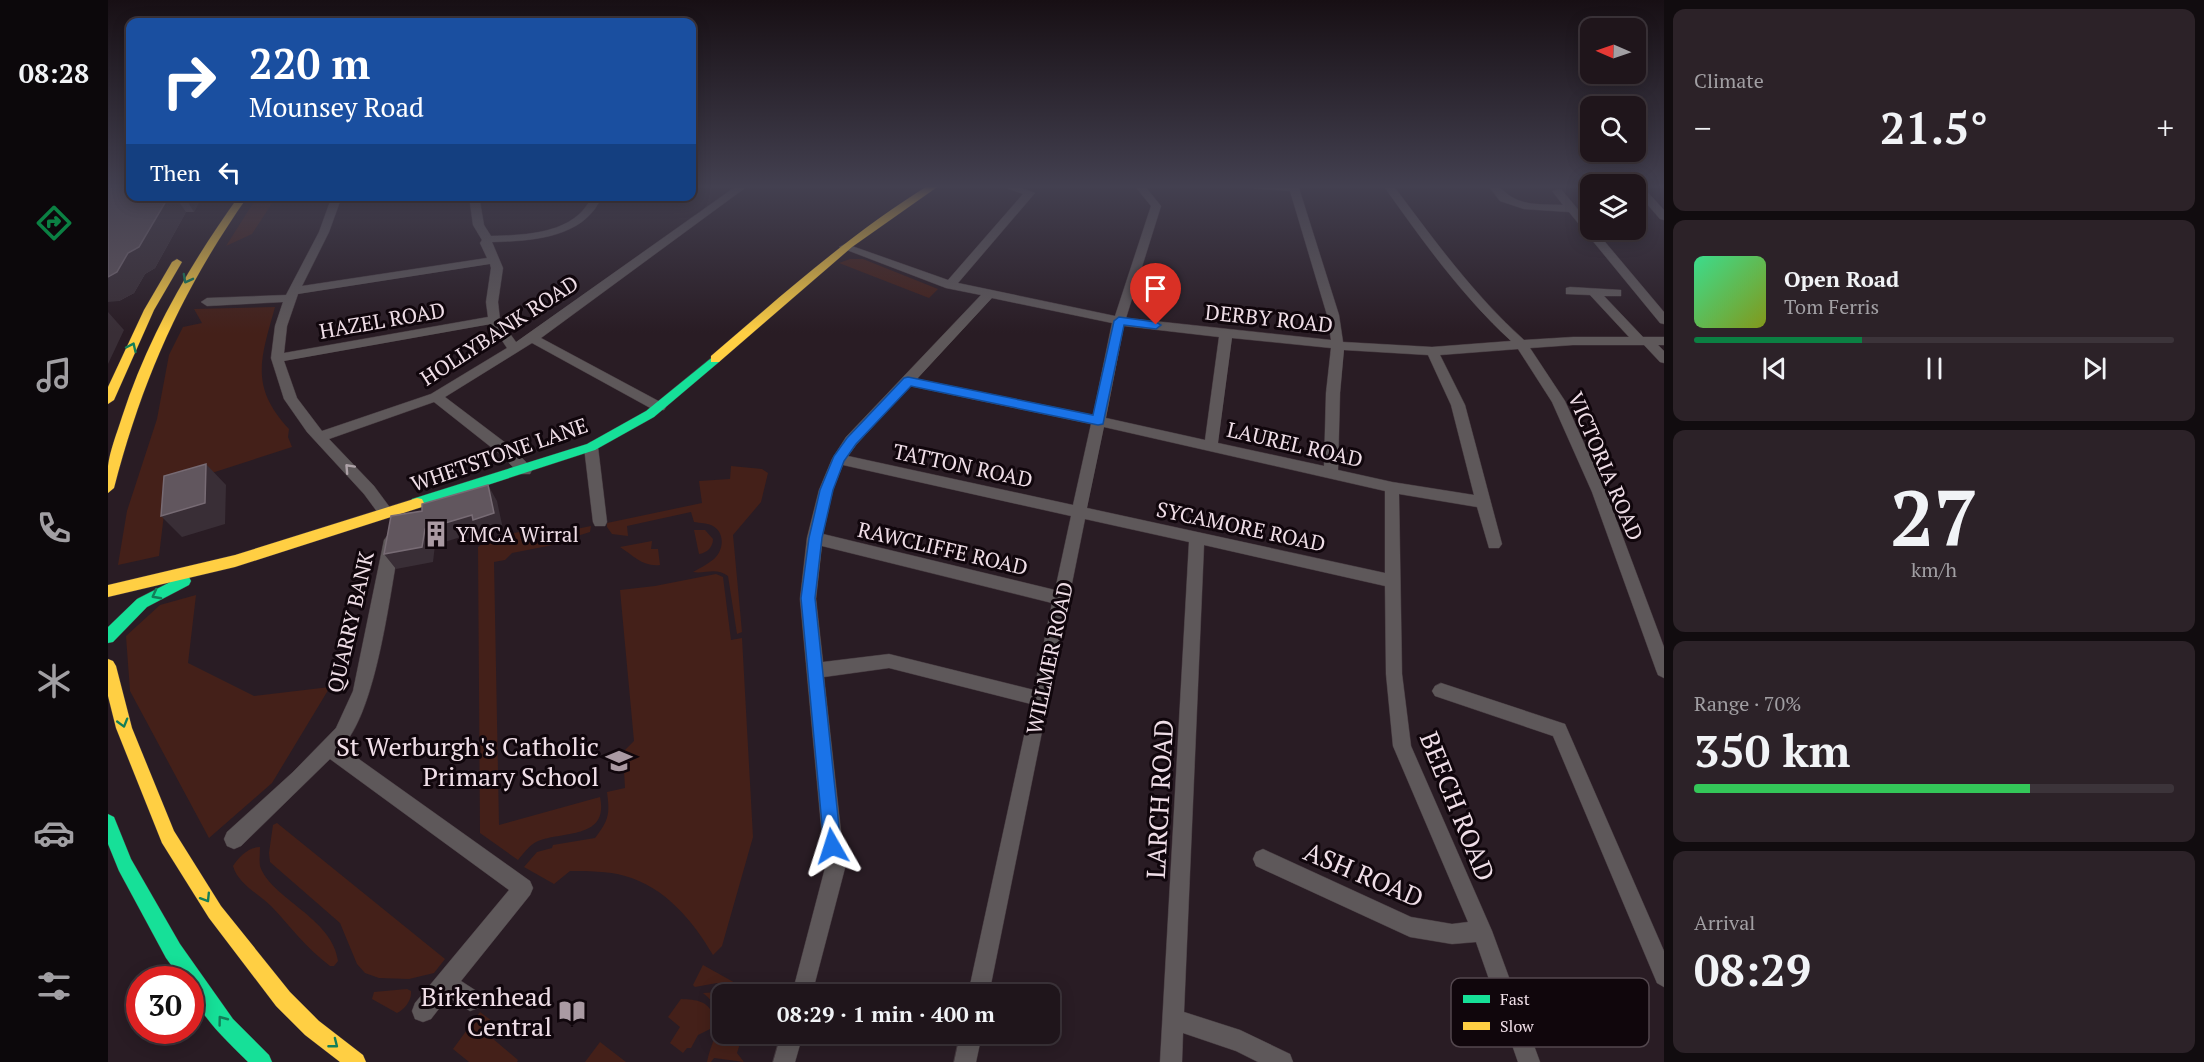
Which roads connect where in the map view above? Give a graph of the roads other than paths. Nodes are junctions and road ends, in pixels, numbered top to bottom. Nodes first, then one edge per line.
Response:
1 (216, 235) edge
2 (323, 235) edge
3 (483, 235) edge
4 (537, 235) edge
5 (675, 235) edge
6 (861, 235) edge
7 (994, 235) edge
8 (1147, 235) edge
9 (1309, 235) edge
10 (1424, 235) edge
11 (1593, 235) edge
12 (488, 239) junction
13 (845, 247) junction
14 (183, 251) dead end
15 (493, 260) junction
16 (950, 285) junction
17 (1570, 291) dead end
18 (1593, 292) junction
19 (1617, 293) dead end
20 (292, 294) junction
21 (989, 294) junction
22 (207, 302) dead end
23 (494, 320) junction
24 (1664, 320) edge
25 (1119, 321) junction
26 (1226, 333) junction
27 (532, 338) junction
28 (1643, 340) junction
29 (1664, 341) edge
30 (1522, 345) junction
31 (1338, 346) junction
32 (514, 348) junction
33 (1432, 351) junction
34 (277, 358) junction
35 (1664, 359) edge
36 (908, 381) junction
37 (436, 397) junction
38 (108, 400) edge
39 (659, 407) junction
40 (1098, 421) junction
41 (320, 437) junction
42 (1211, 446) junction
43 (591, 447) junction
44 (838, 459) junction
45 (525, 470) junction
46 (1331, 474) junction
47 (1392, 487) junction
48 (108, 488) edge
49 (1483, 502) junction
50 (392, 512) junction
51 (1079, 512) junction
52 (600, 522) dead end
53 (815, 538) junction
54 (1197, 538) junction
55 (1494, 544) dead end
56 (208, 568) junction
57 (1394, 581) junction
58 (108, 591) edge
59 (1062, 598) junction
60 (108, 637) edge
61 (108, 666) edge
62 (1664, 670) edge
63 (814, 671) junction
64 (1442, 691) dead end
65 (1040, 699) junction
66 (329, 748) junction
67 (108, 823) edge
68 (234, 839) dead end
69 (1263, 859) dead end
70 (1482, 931) junction
71 (1664, 976) edge
72 (1499, 978) edge
73 (446, 983) junction
74 (805, 984) edge
75 (981, 984) edge
76 (470, 1000) dead end
77 (423, 1011) dead end
78 (1173, 1019) junction
79 (789, 1044) edge
80 (969, 1044) edge
81 (1524, 1047) edge
82 (262, 1062) edge
83 (356, 1062) edge
84 (784, 1062) edge
85 (965, 1062) edge
86 (1171, 1062) edge
87 (1282, 1062) edge
88 (1529, 1062) edge

1 -> 48 main road
2 - 20 street
3 - 12 street
4 - 12 street
5 - 27 street, HOLLYBANK ROAD
6 - 13 main road, WHETSTONE LANE
7 - 16 street
8 - 25 street, WILLMER ROAD
9 - 31 street
10 - 30 street, VICTORIA ROAD
11 - 24 street
12 - 15 street
13 - 16 street, DERBY ROAD
13 - 39 main road, WHETSTONE LANE
38 -> 14 main road
15 - 20 street
15 - 23 street
16 - 21 street, DERBY ROAD
17 - 18 street
18 - 19 street
18 - 28 street
20 - 22 street
20 - 34 street
21 - 25 street, DERBY ROAD
21 - 36 street
23 - 32 street
23 - 34 street, HAZEL ROAD
25 - 26 street, DERBY ROAD
25 - 40 street, WILLMER ROAD
26 - 31 street, DERBY ROAD
26 - 42 street
27 - 32 street, HOLLYBANK ROAD
27 - 39 street
28 - 29 street, DERBY ROAD
28 - 30 street, DERBY ROAD
28 - 35 street
30 - 33 street, DERBY ROAD
30 - 62 street, VICTORIA ROAD
31 - 33 street, DERBY ROAD
31 - 46 street
32 - 37 street, HOLLYBANK ROAD
33 - 49 street
34 - 41 street
36 - 40 street, LAUREL ROAD
36 - 44 street
37 - 41 street, HOLLYBANK ROAD
37 - 45 street
39 - 43 main road, WHETSTONE LANE
40 - 42 street, LAUREL ROAD
40 - 51 street, WILLMER ROAD
50 -> 41 street
42 - 46 street, LAUREL ROAD
43 - 45 main road, WHETSTONE LANE
43 - 52 street
44 - 51 street, TATTON ROAD
44 - 53 street
45 - 50 main road, WHETSTONE LANE
46 - 47 street, LAUREL ROAD
47 - 49 street, LAUREL ROAD
47 - 57 street, BEECH ROAD
49 - 55 street
50 - 56 main road, WHETSTONE LANE
50 - 66 street, QUARRY BANK
51 - 54 street, SYCAMORE ROAD
51 - 59 street, WILLMER ROAD
53 - 59 street, RAWCLIFFE ROAD
53 - 63 street
54 - 57 street, SYCAMORE ROAD
54 - 78 street, LARCH ROAD
56 - 58 main road, WHETSTONE LANE
56 -> 60 main road
57 - 70 street, BEECH ROAD
59 - 65 street, WILLMER ROAD
61 -> 83 main road
63 - 65 street
63 - 74 street
64 - 71 street
65 - 75 street, WILLMER ROAD
66 - 68 street, QUARRY BANK
66 - 73 street
82 -> 67 main road
69 - 70 street, ASH ROAD
70 - 72 street, BEECH ROAD
73 - 76 street
73 - 77 street
78 - 86 street, LARCH ROAD
78 - 87 street
79 - 84 street
80 - 85 street
81 - 88 street, BEECH ROAD

